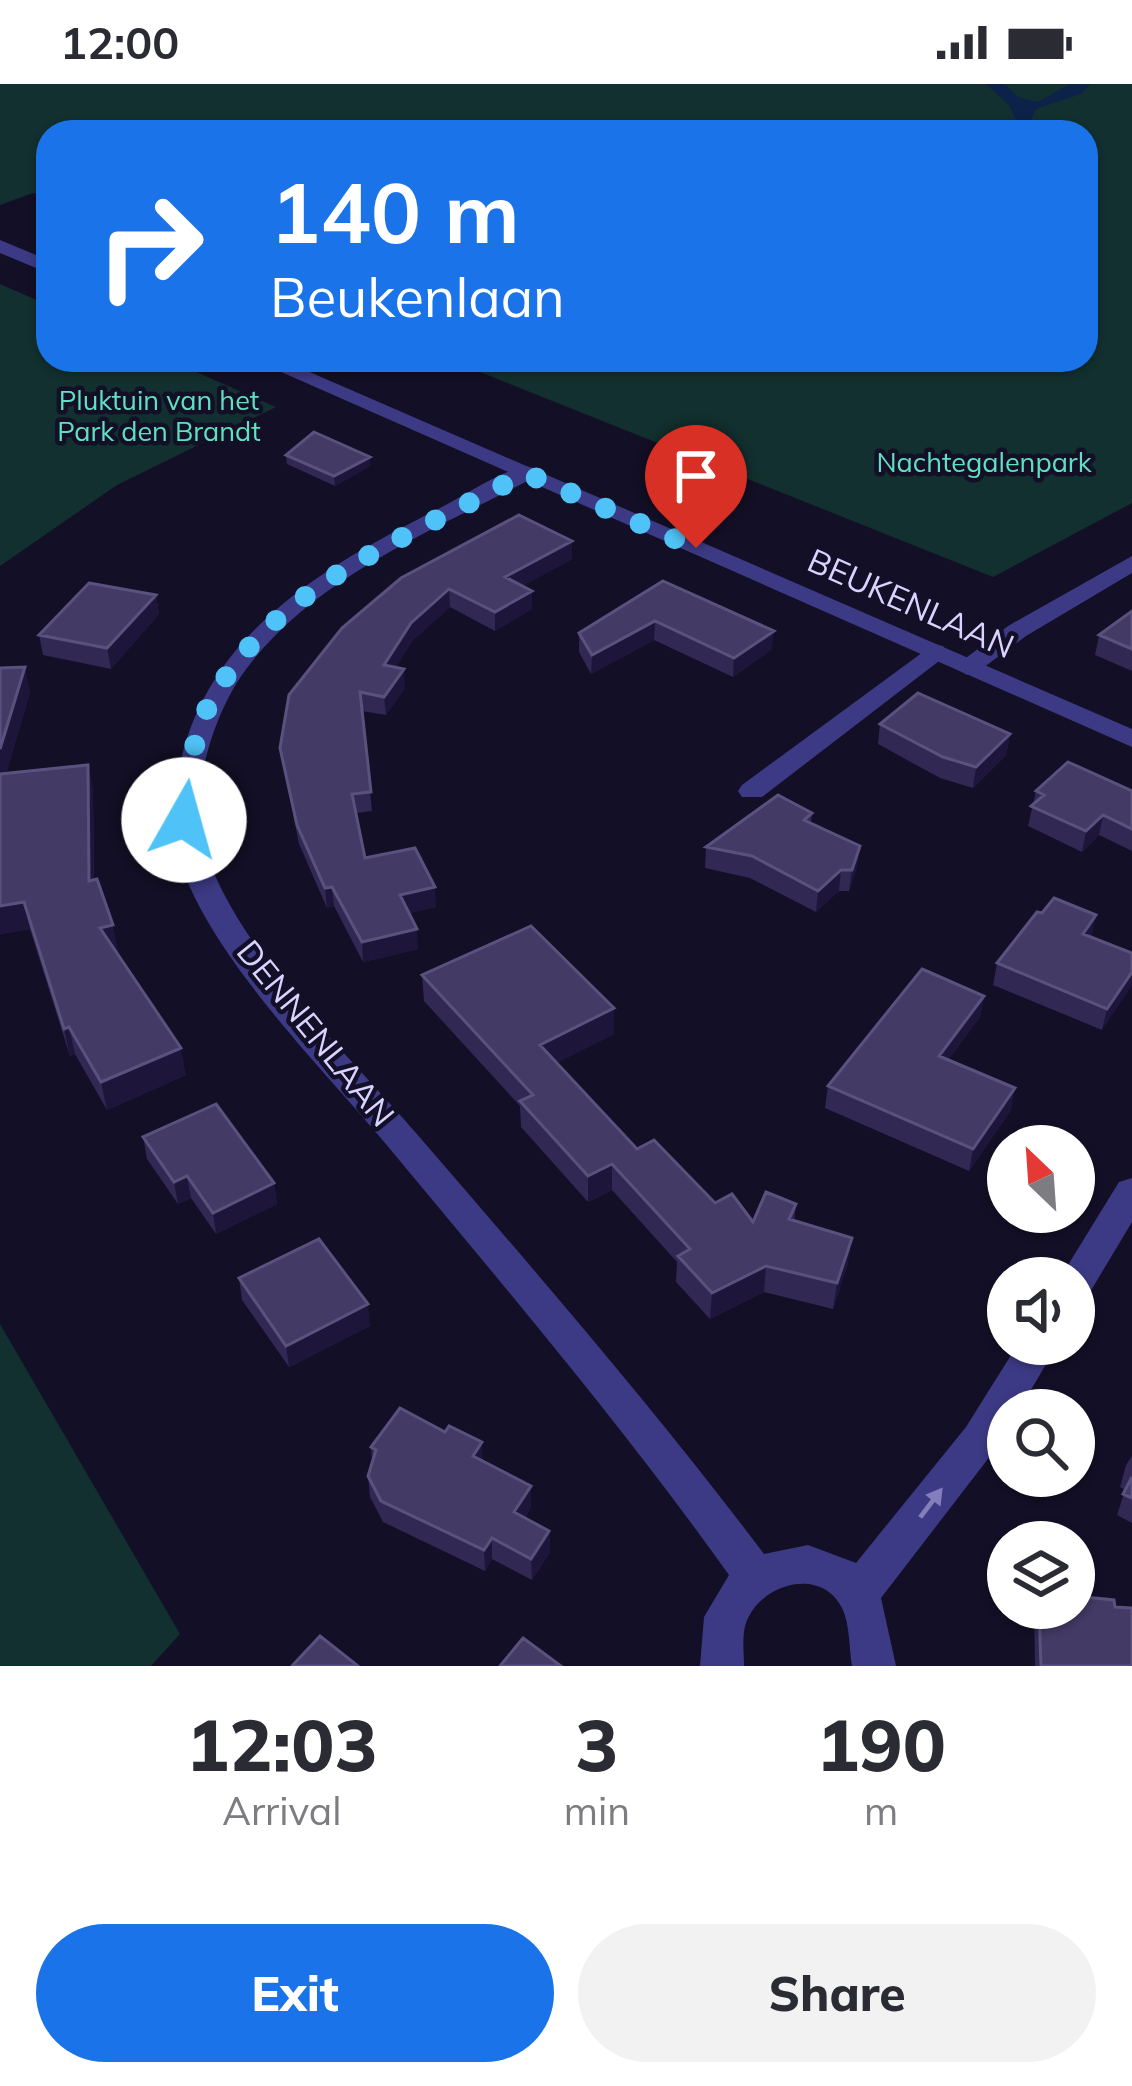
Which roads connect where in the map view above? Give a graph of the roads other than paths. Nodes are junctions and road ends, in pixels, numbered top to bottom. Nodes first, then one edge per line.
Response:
1 (0, 246) edge
2 (36, 262) edge
3 (292, 372) edge
4 (525, 473) junction
5 (1132, 563) edge
6 (934, 652) junction
7 (967, 667) junction
8 (1132, 739) edge
9 (752, 791) dead end
10 (1132, 1192) edge
11 (1092, 1257) edge
12 (1026, 1365) edge
13 (754, 1575) junction
14 (858, 1594) junction
15 (722, 1666) edge
16 (874, 1666) edge

1 - 2 street
3 - 4 street, BEUKENLAAN
4 - 6 street, BEUKENLAAN
4 - 13 street, DENNENLAAN
5 - 7 street
6 - 7 street, BEUKENLAAN
6 - 9 street
7 - 8 street, BEUKENLAAN
10 - 11 street
14 -> 12 street
13 - 14 street
13 - 15 street
14 - 16 street

